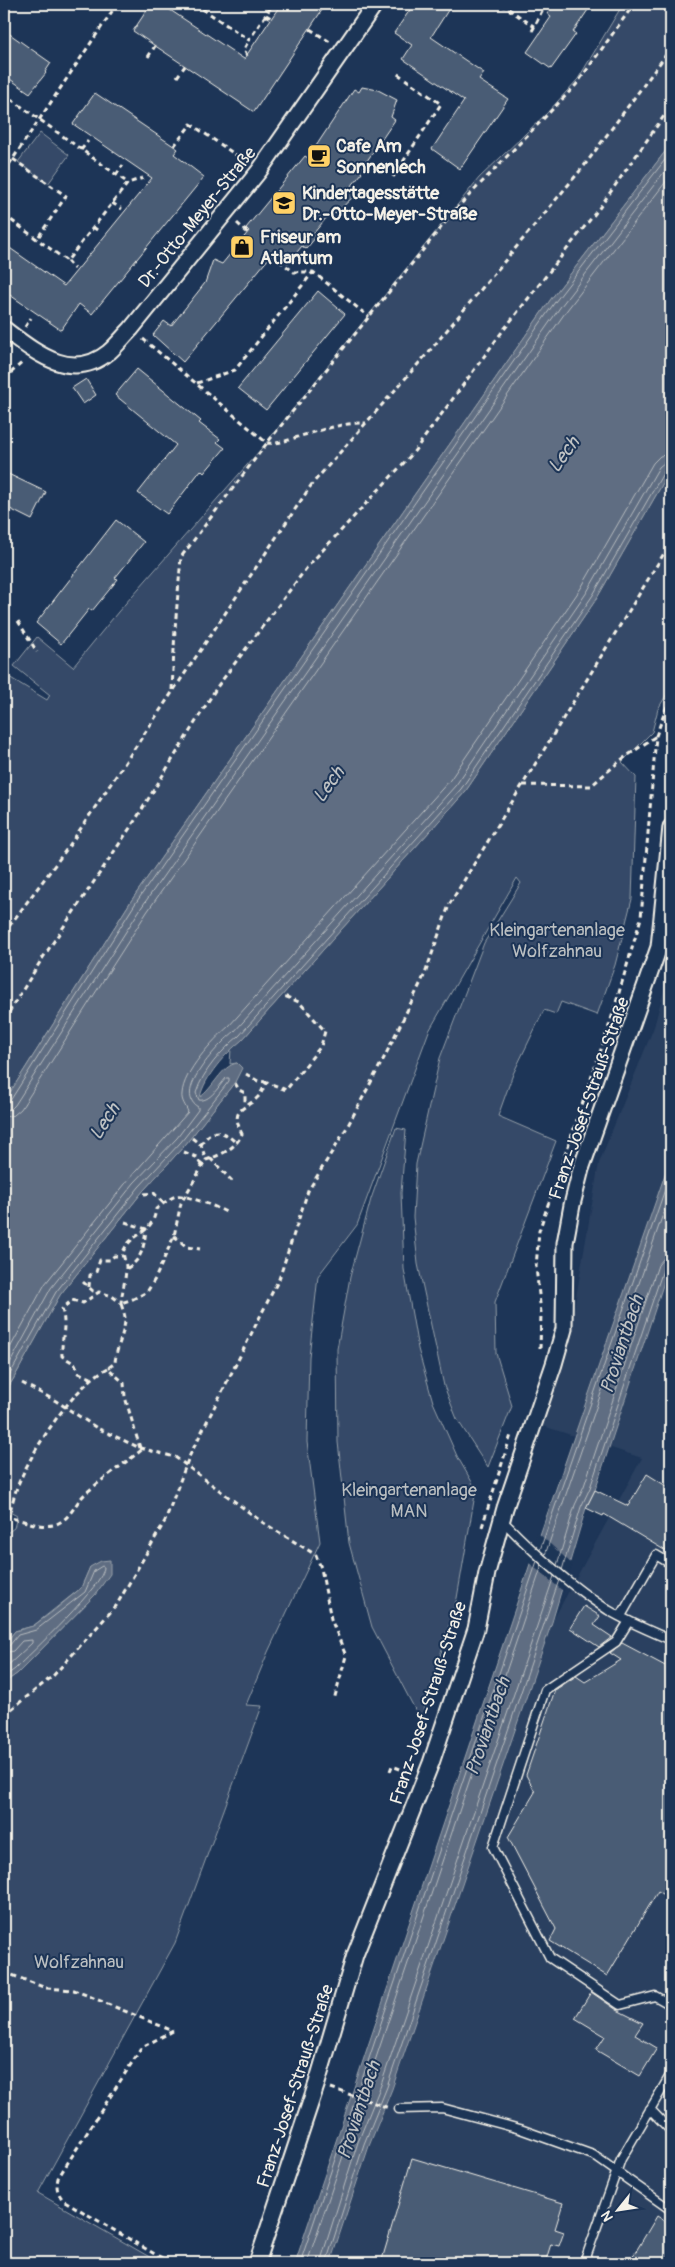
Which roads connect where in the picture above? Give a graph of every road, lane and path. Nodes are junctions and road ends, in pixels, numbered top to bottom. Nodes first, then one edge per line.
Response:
1 (116, 4) edge
2 (195, 4) edge
3 (273, 4) edge
4 (375, 4) edge
5 (501, 4) edge
6 (546, 4) edge
7 (634, 4) edge
8 (278, 8) dead end
9 (266, 15) junction
10 (271, 18) dead end
11 (310, 29) dead end
12 (249, 40) junction
13 (155, 46) dead end
14 (671, 48) edge
15 (343, 51) junction
16 (247, 56) dead end
17 (148, 57) dead end
18 (185, 66) dead end
19 (395, 72) dead end
20 (177, 77) dead end
21 (4, 94) edge
22 (671, 106) edge
23 (38, 119) junction
24 (88, 141) dead end
25 (174, 146) dead end
26 (81, 150) junction
27 (13, 159) junction
28 (4, 160) edge
29 (9, 164) junction
30 (123, 165) dead end
31 (259, 171) junction
32 (4, 172) edge
33 (116, 175) junction
34 (393, 177) dead end
35 (143, 178) dead end
36 (128, 183) junction
37 (112, 203) junction
38 (122, 209) dead end
39 (4, 215) edge
40 (93, 227) junction
41 (100, 232) dead end
42 (37, 239) junction
43 (272, 255) dead end
44 (67, 261) junction
45 (74, 269) dead end
46 (313, 272) junction
47 (369, 317) junction
48 (131, 329) junction
49 (4, 330) edge
50 (35, 351) junction
51 (4, 379) edge
52 (197, 383) junction
53 (366, 423) junction
54 (267, 443) junction
55 (671, 542) edge
56 (18, 621) dead end
57 (37, 652) dead end
58 (172, 692) junction
59 (671, 695) edge
60 (656, 736) junction
61 (522, 784) junction
62 (671, 828) edge
63 (4, 933) edge
64 (665, 948) edge
65 (284, 996) dead end
66 (4, 1020) edge
67 (246, 1074) dead end
68 (267, 1082) junction
69 (235, 1084) dead end
70 (245, 1104) junction
71 (192, 1138) dead end
72 (238, 1144) junction
73 (201, 1145) junction
74 (184, 1152) dead end
75 (208, 1159) junction
76 (202, 1166) junction
77 (232, 1182) dead end
78 (144, 1194) dead end
79 (186, 1196) junction
80 (164, 1204) junction
81 (226, 1212) dead end
82 (124, 1222) dead end
83 (146, 1229) junction
84 (174, 1236) junction
85 (200, 1249) dead end
86 (124, 1256) junction
87 (126, 1269) junction
88 (83, 1282) dead end
89 (89, 1287) junction
90 (99, 1292) junction
91 (121, 1303) junction
92 (540, 1351) dead end
93 (108, 1368) junction
94 (91, 1378) junction
95 (22, 1383) dead end
96 (66, 1407) junction
97 (142, 1449) junction
98 (186, 1466) junction
99 (8, 1518) junction
100 (502, 1520) junction
101 (4, 1521) edge
102 (671, 1564) edge
103 (620, 1616) junction
104 (629, 1621) junction
105 (671, 1640) edge
106 (334, 1700) dead end
107 (4, 1715) edge
108 (390, 1771) dead end
109 (419, 1776) dead end
110 (4, 1972) edge
111 (671, 2005) edge
112 (671, 2074) edge
113 (348, 2093) dead end
114 (387, 2108) dead end
115 (399, 2109) dead end
116 (650, 2109) junction
117 (671, 2131) edge
118 (615, 2171) junction
119 (671, 2210) edge
120 (175, 2263) edge
121 (256, 2263) edge
122 (584, 2263) edge

1 - 23 path
2 - 12 path
3 - 8 path
3 - 9 path
4 - 15 street, Dr.-Otto-Meyer-Straße
5 - 6 path
7 - 47 path
9 - 10 path
9 - 12 path
11 - 15 path
12 - 16 path
13 - 17 path
14 - 53 path
15 - 31 street, Dr.-Otto-Meyer-Straße
18 - 20 path
19 - 34 path
21 - 23 path
22 - 66 path
23 - 26 path
23 - 27 path
24 - 26 path
25 - 31 path
26 - 33 path
27 - 29 path
27 - 42 path
28 - 29 path
29 - 32 path
30 - 33 path
31 - 48 street, Dr.-Otto-Meyer-Straße
33 - 36 path
35 - 36 path
36 - 37 path
37 - 38 path
37 - 40 path
39 - 42 path
40 - 41 path
40 - 44 path
42 - 44 path
43 - 46 path
44 - 45 path
46 - 47 path
46 - 52 path
47 - 54 path
48 - 50 street, Dr.-Otto-Meyer-Straße
48 - 52 path
49 - 50 street, Dr.-Otto-Meyer-Straße
50 - 51 path
52 - 54 path
53 - 54 path
53 - 58 path
54 - 58 path
55 - 61 path
56 - 57 path
58 - 63 path
59 - 60 path, Franz-Josef-Strauß-Straße
60 - 61 path
60 - 92 path, Franz-Josef-Strauß-Straße
61 - 98 path
62 - 64 street, Franz-Josef-Strauß-Straße
64 - 100 street, Franz-Josef-Strauß-Straße
65 - 68 path
67 - 68 path
68 - 70 path
69 - 70 path
70 - 72 path
71 - 73 path
72 - 73 path
72 - 75 path
73 - 75 path
74 - 76 path
75 - 76 path
75 - 77 path
76 - 79 path
78 - 80 path
79 - 80 path
79 - 81 path
79 - 84 path
80 - 83 path
82 - 83 path
83 - 86 path
83 - 87 path
84 - 85 path
84 - 91 path
86 - 87 path
86 - 89 path
87 - 91 path
88 - 89 path
89 - 90 path
90 - 91 path
90 - 94 path
91 - 93 path
93 - 94 path
93 - 97 path
94 - 96 path
95 - 96 path
96 - 97 path
96 - 99 path
97 - 98 path
97 - 99 path
98 - 106 path
98 - 107 path
99 - 101 path
100 - 103 lane
100 - 121 street, Franz-Josef-Strauß-Straße
102 - 103 lane
103 - 104 lane
104 - 105 lane
104 - 111 lane
108 - 109 path
110 - 120 path
112 - 116 lane
113 - 114 path
115 - 118 lane
116 - 117 lane
116 - 118 lane
118 - 119 lane
118 - 122 lane

